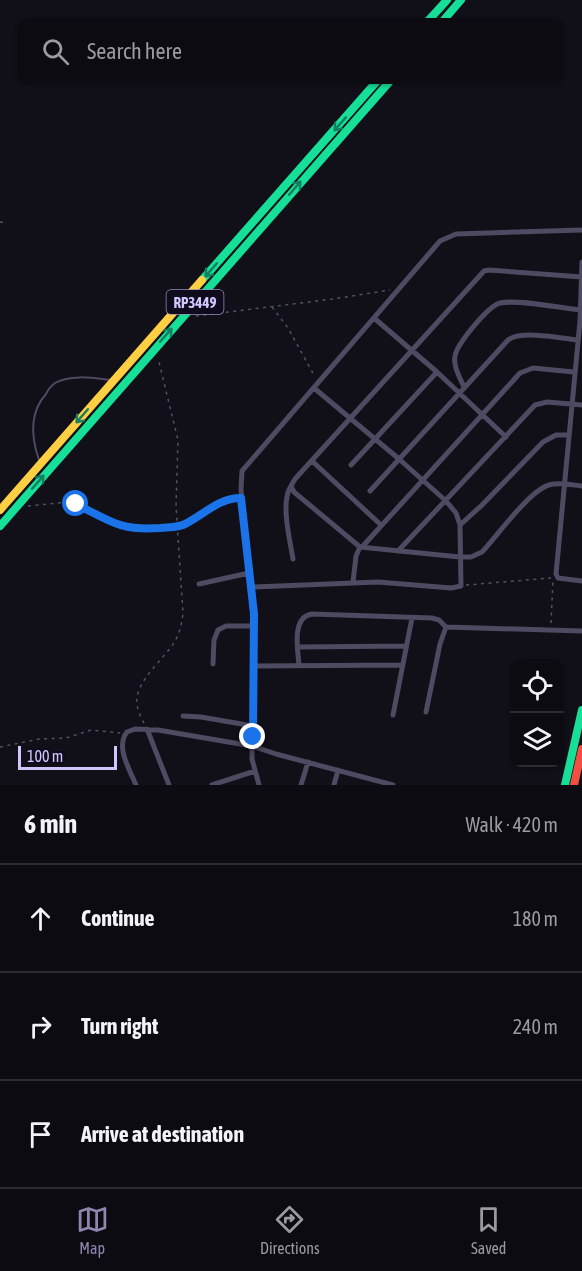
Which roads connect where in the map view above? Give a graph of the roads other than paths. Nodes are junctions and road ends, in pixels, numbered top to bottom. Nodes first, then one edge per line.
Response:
1 (447, 0) edge
2 (461, 0) edge
3 (431, 18) edge
4 (445, 18) edge
5 (374, 84) edge
6 (387, 84) edge
7 (582, 230) edge
8 (582, 262) edge
9 (582, 277) edge
10 (580, 310) junction
11 (374, 318) junction
12 (581, 322) edge
13 (577, 340) junction
14 (412, 350) junction
15 (437, 372) junction
16 (574, 372) junction
17 (114, 380) junction
18 (316, 386) junction
19 (461, 390) junction
20 (571, 404) junction
21 (582, 405) edge
22 (483, 414) junction
23 (350, 419) junction
24 (568, 435) junction
25 (506, 436) junction
26 (374, 439) junction
27 (399, 459) junction
28 (312, 461) junction
29 (40, 464) junction
30 (351, 465) dead end
31 (423, 480) junction
32 (564, 484) junction
33 (291, 486) junction
34 (582, 486) edge
35 (370, 491) dead end
36 (446, 501) junction
37 (0, 510) edge
38 (381, 525) junction
39 (460, 525) junction
40 (0, 526) edge
41 (361, 547) junction
42 (398, 551) junction
43 (460, 558) junction
44 (293, 559) dead end
45 (249, 573) junction
46 (582, 581) edge
47 (353, 582) junction
48 (199, 584) dead end
49 (251, 587) junction
50 (412, 618) junction
51 (254, 626) junction
52 (446, 627) junction
53 (582, 631) edge
54 (298, 646) junction
55 (406, 646) junction
56 (213, 664) dead end
57 (299, 665) junction
58 (402, 665) junction
59 (254, 666) junction
60 (582, 710) edge
61 (426, 712) dead end
62 (393, 715) dead end
63 (183, 716) dead end
64 (253, 726) junction
65 (147, 729) junction
66 (252, 746) junction
67 (582, 749) edge
68 (308, 762) junction
69 (338, 770) junction
70 (255, 771) junction
71 (579, 772) edge
72 (369, 782) edge
73 (136, 785) edge
74 (169, 785) edge
75 (212, 785) edge
76 (260, 785) edge
77 (301, 785) edge
78 (334, 785) edge
79 (393, 785) edge
80 (565, 785) edge
81 (574, 785) edge

1 - 3 main road
2 - 4 main road
5 -> 17 main road, RP3449
40 -> 6 main road, RP3449
7 - 11 street
8 - 9 street
9 - 10 street
9 - 14 street
10 - 12 street
10 - 19 street
11 - 14 street
11 - 18 street
12 - 13 street
13 - 16 street
13 - 19 street
14 - 15 street
14 - 23 street
15 - 19 street
15 - 26 street
16 - 20 street
16 - 22 street
17 -> 29 main road, RP3449
17 - 29 lane
18 - 23 street
18 - 45 street
19 - 22 street
19 - 27 street
20 - 21 street
20 - 24 street
20 - 25 street
22 - 25 street
22 - 31 street
23 - 26 street
23 - 28 street
24 - 32 street
24 - 39 street
25 - 36 street
26 - 27 street
26 - 30 street
27 - 31 street
27 - 35 street
28 - 33 street
28 - 38 street
29 - 37 main road, RP3449
31 - 36 street
31 - 38 street
32 - 34 street
32 - 43 street
32 - 46 street
33 - 41 street
33 - 44 street
36 - 39 street
36 - 42 street
38 - 41 street
39 - 43 street
41 - 42 street
41 - 47 street
42 - 43 street
43 - 47 street
45 - 48 street
45 - 49 street
47 - 49 street
49 - 51 street
50 - 52 street
50 - 54 street
50 - 55 street
51 - 56 street
51 - 59 street
52 - 53 street
52 - 61 street
54 - 55 street
54 - 57 street
55 - 58 street
57 - 58 street
57 - 59 street
58 - 62 street
59 - 64 street
60 - 80 main road
63 - 64 street
64 - 66 street
65 - 66 street
65 - 73 street
65 - 74 street
66 - 68 street
66 - 70 street
67 - 71 main road
68 - 69 street
68 - 77 street
69 - 72 street
69 - 78 street
70 - 75 street
70 - 76 street
71 - 81 main road
72 - 79 street

